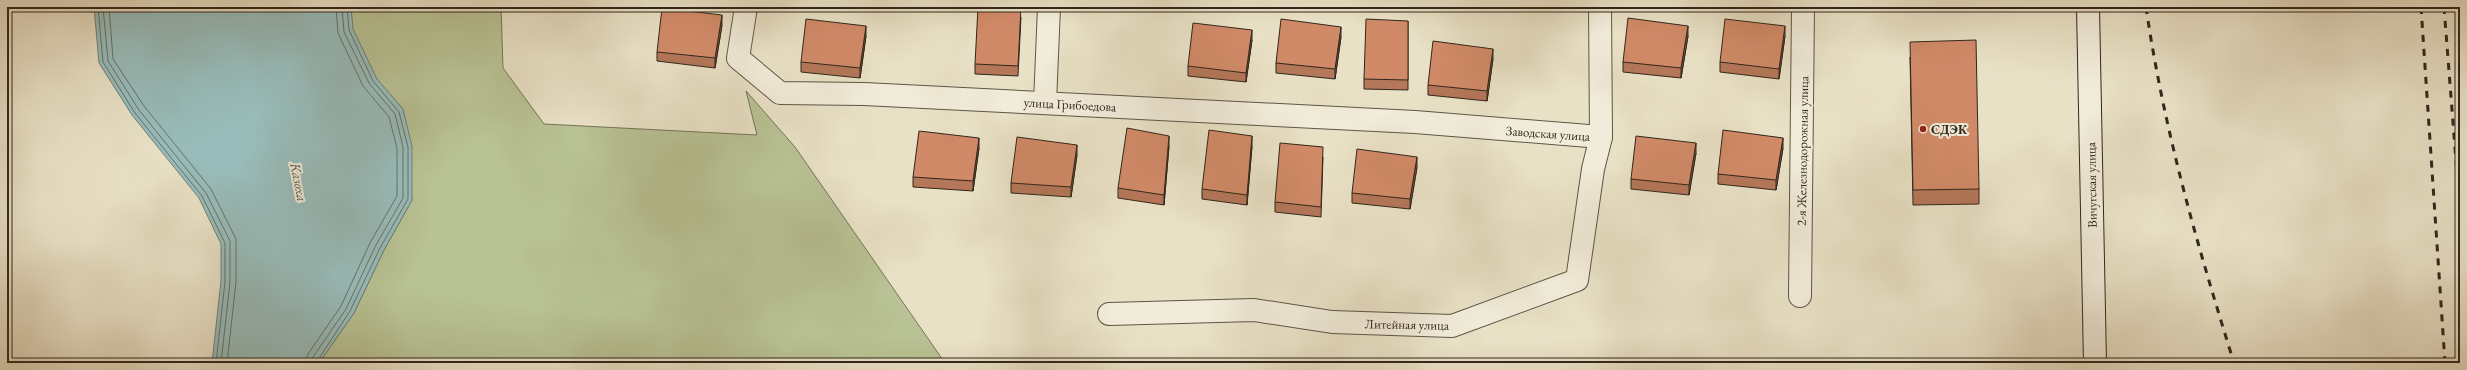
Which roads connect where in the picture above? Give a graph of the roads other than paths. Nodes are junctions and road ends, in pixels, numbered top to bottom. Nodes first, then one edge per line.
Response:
1 (746, 7) edge
2 (1049, 7) edge
3 (1600, 7) edge
4 (1803, 7) edge
5 (2088, 7) edge
6 (1045, 103) junction
7 (1414, 122) joint
8 (1601, 137) junction
9 (1800, 296) dead end
10 (1109, 314) dead end
11 (2095, 363) edge

1 - 6 street, улица Грибоедова
2 - 6 street
3 - 8 street, Заводская улица
4 - 9 street, 2-я Железнодорожная улица
5 - 11 street, Вичугская улица
6 - 7 street, улица Грибоедова
7 - 8 street, Заводская улица
8 - 10 street, Литейная улица

